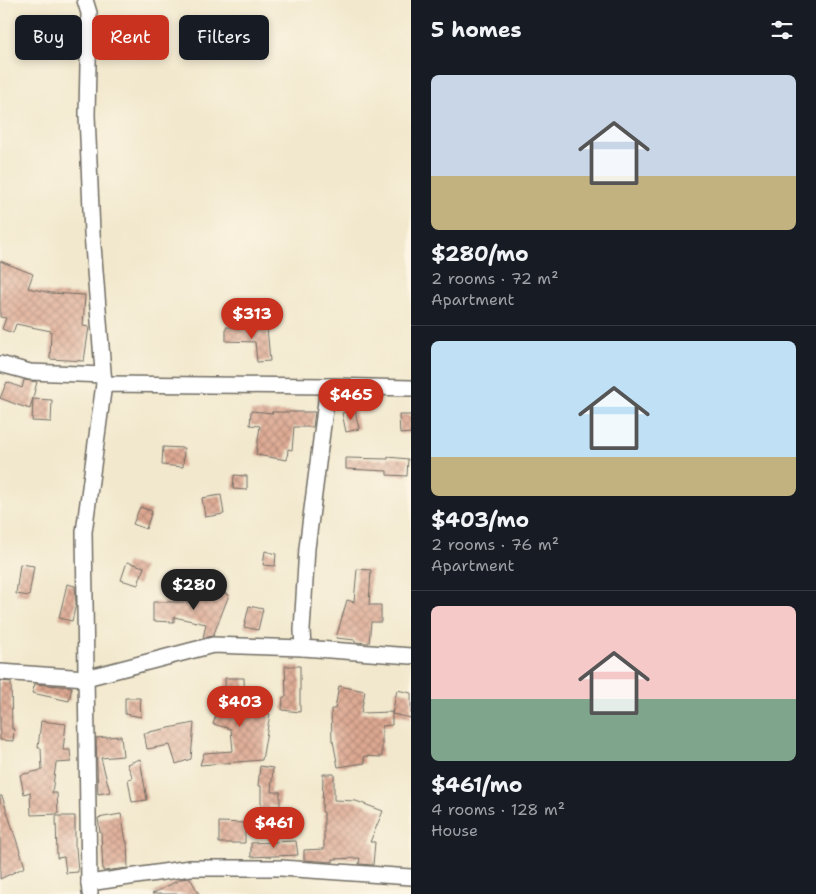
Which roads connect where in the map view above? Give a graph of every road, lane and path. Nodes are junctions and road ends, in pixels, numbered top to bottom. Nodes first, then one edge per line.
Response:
1 (86, 3) edge
2 (0, 364) edge
3 (104, 380) junction
4 (328, 386) junction
5 (411, 388) edge
6 (303, 648) junction
7 (411, 656) edge
8 (0, 672) edge
9 (86, 678) junction
10 (411, 878) edge
11 (89, 891) edge

1 - 3 street
2 - 3 street
3 - 4 street
3 - 9 street
4 - 5 street
4 - 6 street
6 - 7 street
6 - 9 street
8 - 9 street
9 - 11 street
10 - 11 street

